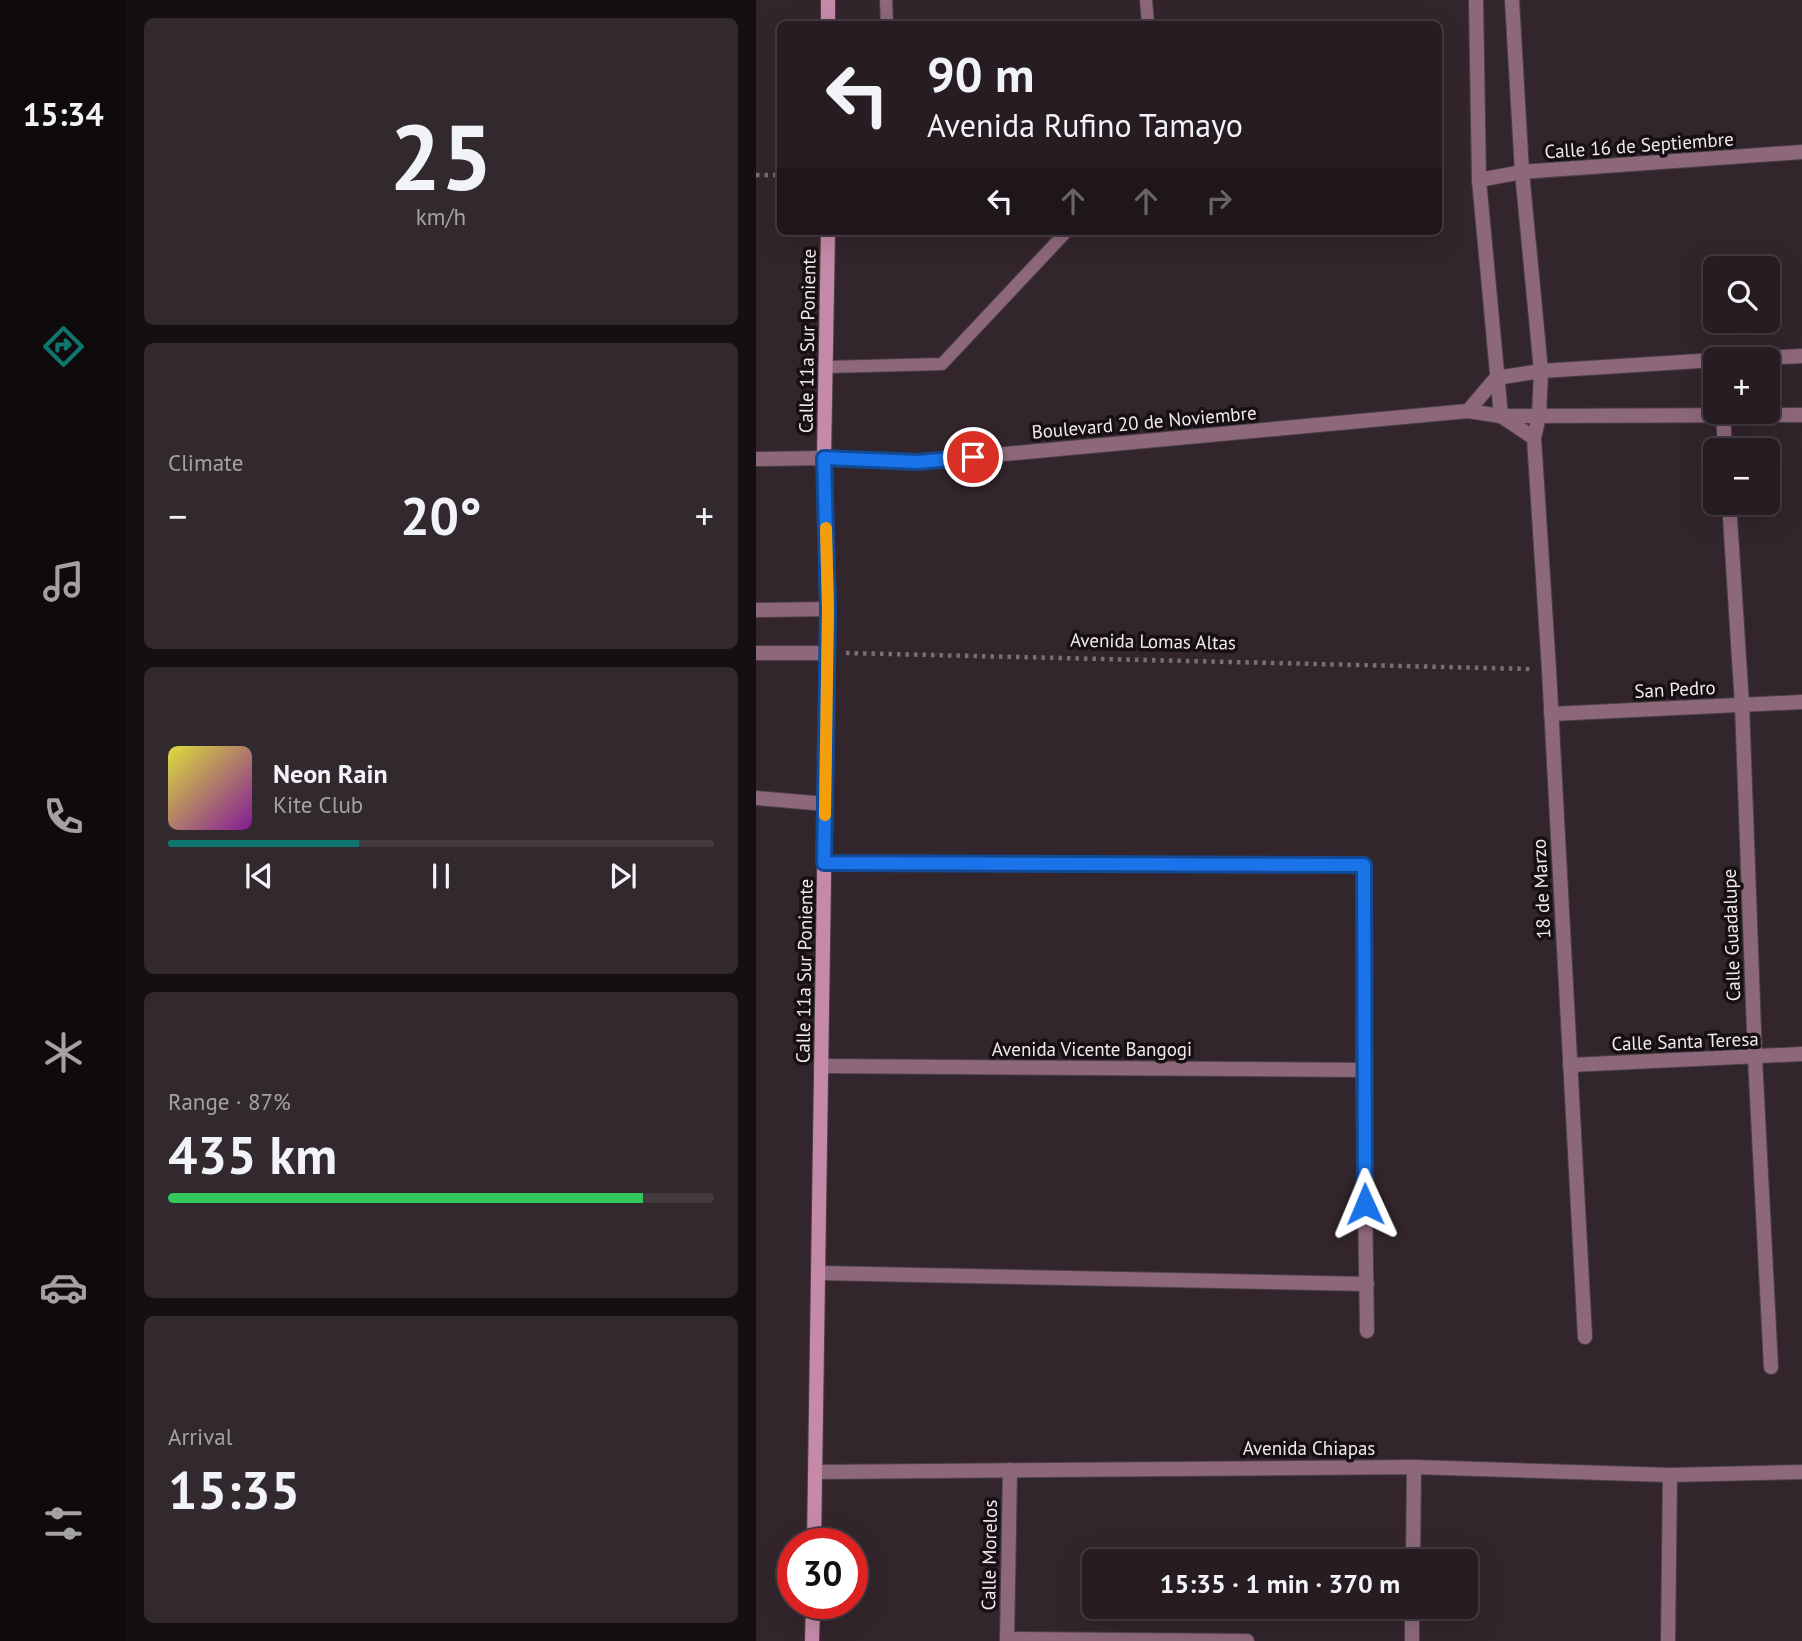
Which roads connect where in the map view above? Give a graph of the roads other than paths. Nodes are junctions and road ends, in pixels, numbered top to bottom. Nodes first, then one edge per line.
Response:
1 (828, 0) edge
2 (886, 0) edge
3 (1146, 0) edge
4 (1476, 0) edge
5 (1512, 0) edge
6 (828, 21) edge
7 (887, 21) edge
8 (1148, 21) edge
9 (1802, 152) edge
10 (1522, 172) junction
11 (1479, 180) junction
12 (828, 235) edge
13 (1064, 235) edge
14 (1802, 356) edge
15 (1780, 357) edge
16 (1703, 361) edge
17 (826, 367) junction
18 (1541, 371) junction
19 (1496, 378) junction
20 (1468, 411) junction
21 (1703, 414) edge
22 (1780, 415) edge
23 (1802, 415) edge
24 (1501, 416) junction
25 (1539, 416) junction
26 (1534, 438) junction
27 (824, 458) junction
28 (756, 459) edge
29 (1730, 515) edge
30 (828, 609) junction
31 (756, 610) edge
32 (756, 653) edge
33 (828, 653) junction
34 (1802, 702) edge
35 (1742, 705) junction
36 (1551, 714) junction
37 (756, 798) edge
38 (825, 804) junction
39 (824, 863) junction
40 (1802, 1054) edge
41 (1755, 1058) junction
42 (1570, 1065) junction
43 (821, 1066) junction
44 (1363, 1070) junction
45 (819, 1273) junction
46 (1367, 1284) junction
47 (1367, 1331) dead end
48 (1585, 1338) dead end
49 (1771, 1367) dead end
50 (1414, 1467) junction
51 (1010, 1470) junction
52 (816, 1472) junction
53 (1802, 1472) edge
54 (1670, 1475) junction
55 (814, 1528) edge
56 (1413, 1549) edge
57 (813, 1619) edge
58 (1412, 1619) edge
59 (1007, 1640) edge
60 (812, 1641) edge
61 (1247, 1641) edge
62 (1412, 1641) edge
63 (1668, 1641) edge

1 - 6 street
2 - 7 lane
3 - 8 lane
4 - 11 street
5 - 10 street, 18 de Marzo
9 - 10 street, Calle 16 de Septiembre
10 - 11 street, Calle 16 de Septiembre
10 - 18 street, 18 de Marzo
11 - 19 street
12 - 17 street, Calle 11a Sur Poniente
13 - 17 lane
14 - 15 street
16 - 18 street
17 - 27 street, Calle 11a Sur Poniente
18 - 19 street
18 - 25 street, 18 de Marzo
19 - 20 street
19 - 24 street
20 - 24 street, Boulevard 20 de Noviembre
20 - 27 street, Boulevard 20 de Noviembre
21 - 25 street, Boulevard 20 de Noviembre
22 - 23 street, Boulevard 20 de Noviembre
24 - 25 street, Boulevard 20 de Noviembre
24 - 26 street
25 - 26 street, 18 de Marzo
26 - 36 street, 18 de Marzo
27 - 28 street, Boulevard 20 de Noviembre
27 - 30 street, Calle 11a Sur Poniente
29 - 35 street, Calle Guadalupe
30 - 31 street
30 - 33 street, Calle 11a Sur Poniente
32 - 33 street
33 - 38 street, Calle 11a Sur Poniente
34 - 35 street, San Pedro
35 - 36 street, San Pedro
35 - 41 street, Calle Guadalupe
36 - 42 street, 18 de Marzo
37 - 38 street
38 - 39 street, Calle 11a Sur Poniente
39 - 43 street, Calle 11a Sur Poniente
39 - 44 street
40 - 41 street, Calle Santa Teresa
41 - 42 street, Calle Santa Teresa
41 - 49 street, Calle Guadalupe
42 - 48 street, 18 de Marzo
43 - 44 street, Avenida Vicente Bangogi
43 - 45 street, Calle 11a Sur Poniente
44 - 46 street
45 - 46 street
45 - 52 street, Calle 11a Sur Poniente
46 - 47 street
50 - 51 street, Avenida Chiapas
50 - 54 street, Avenida Chiapas
50 - 56 street
51 - 52 street, Avenida Chiapas
51 - 59 street, Calle Morelos
52 - 55 street, Calle 11a Sur Poniente
53 - 54 street, Avenida Chiapas
54 - 63 street
57 - 60 street
58 - 62 street
59 - 61 street

